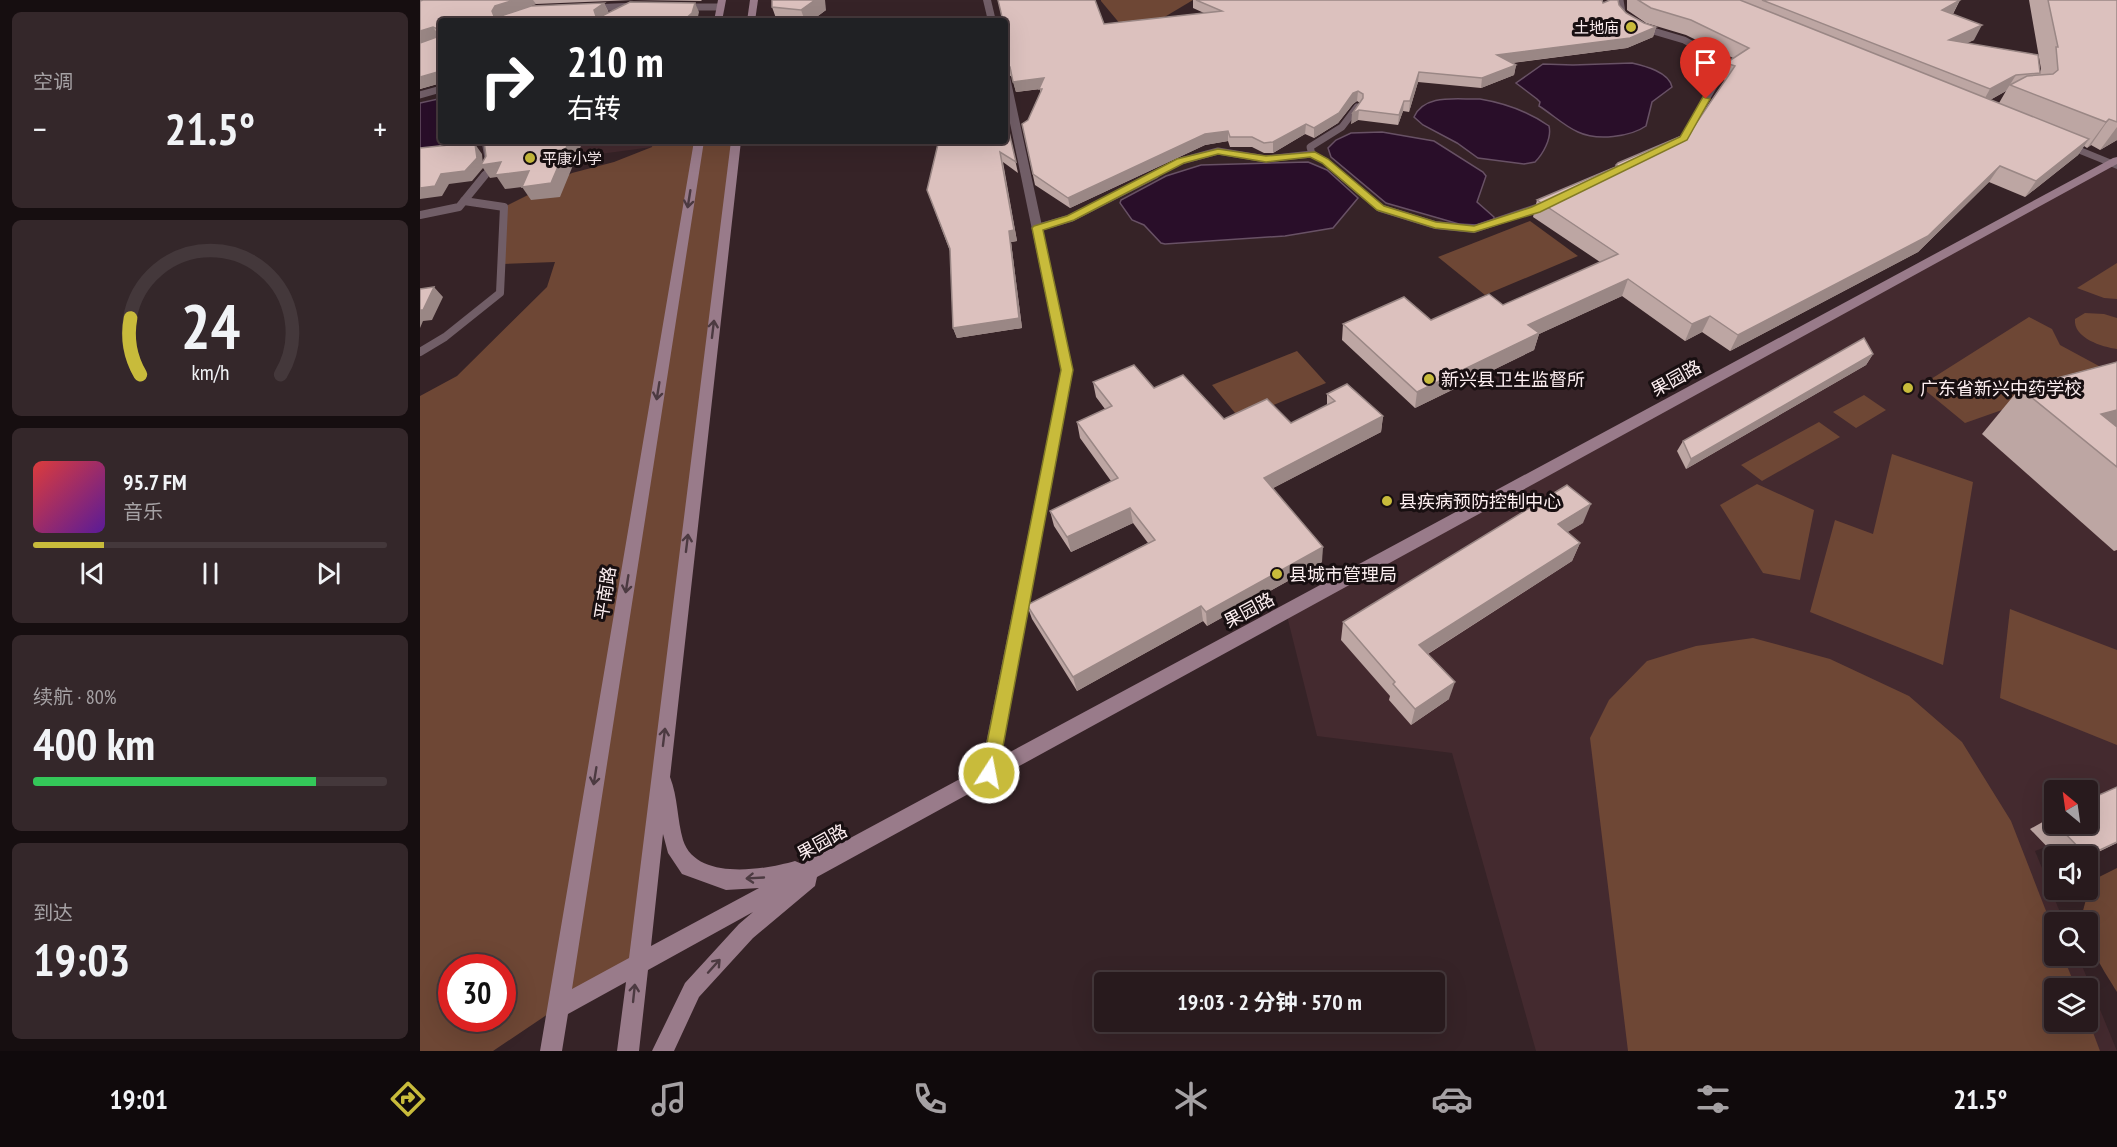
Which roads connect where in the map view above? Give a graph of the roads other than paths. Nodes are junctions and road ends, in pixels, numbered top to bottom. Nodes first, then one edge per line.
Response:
1 (754, 0) edge
2 (987, 0) edge
3 (1620, 0) edge
4 (642, 3) edge
5 (721, 4) edge
6 (634, 6) junction
7 (677, 7) edge
8 (579, 8) edge
9 (621, 14) edge
10 (751, 18) edge
11 (991, 18) edge
12 (438, 90) edge
13 (1008, 91) edge
14 (420, 95) edge
15 (1358, 106) edge
16 (2056, 141) edge
17 (1673, 143) edge
18 (486, 144) edge
19 (699, 144) edge
20 (736, 144) edge
21 (1312, 154) junction
22 (2115, 163) edge
23 (1557, 199) edge
24 (464, 201) junction
25 (420, 215) edge
26 (1037, 228) junction
27 (420, 352) edge
28 (660, 770) junction
29 (989, 773) junction
30 (832, 859) junction
31 (637, 964) junction
32 (557, 1008) junction
33 (551, 1051) edge
34 (628, 1051) edge
35 (663, 1051) edge

1 - 10 main road
2 - 11 street
3 - 17 lane
4 - 6 lane
5 - 7 lane
6 - 8 lane
6 - 9 lane
12 - 14 lane
13 - 26 street
15 - 21 lane
16 - 22 street
18 - 24 lane
19 -> 32 main road, 平南路
28 -> 20 main road
21 - 23 lane
21 - 26 lane
22 - 29 main road, 果园路
24 - 25 lane
24 - 27 lane
26 - 29 street
30 -> 28 main road
28 - 31 main road
29 - 30 main road, 果园路
30 - 31 main road, 果园路
35 -> 30 main road
31 - 32 main road, 果园路
34 -> 31 main road
32 - 33 main road, 平南路

